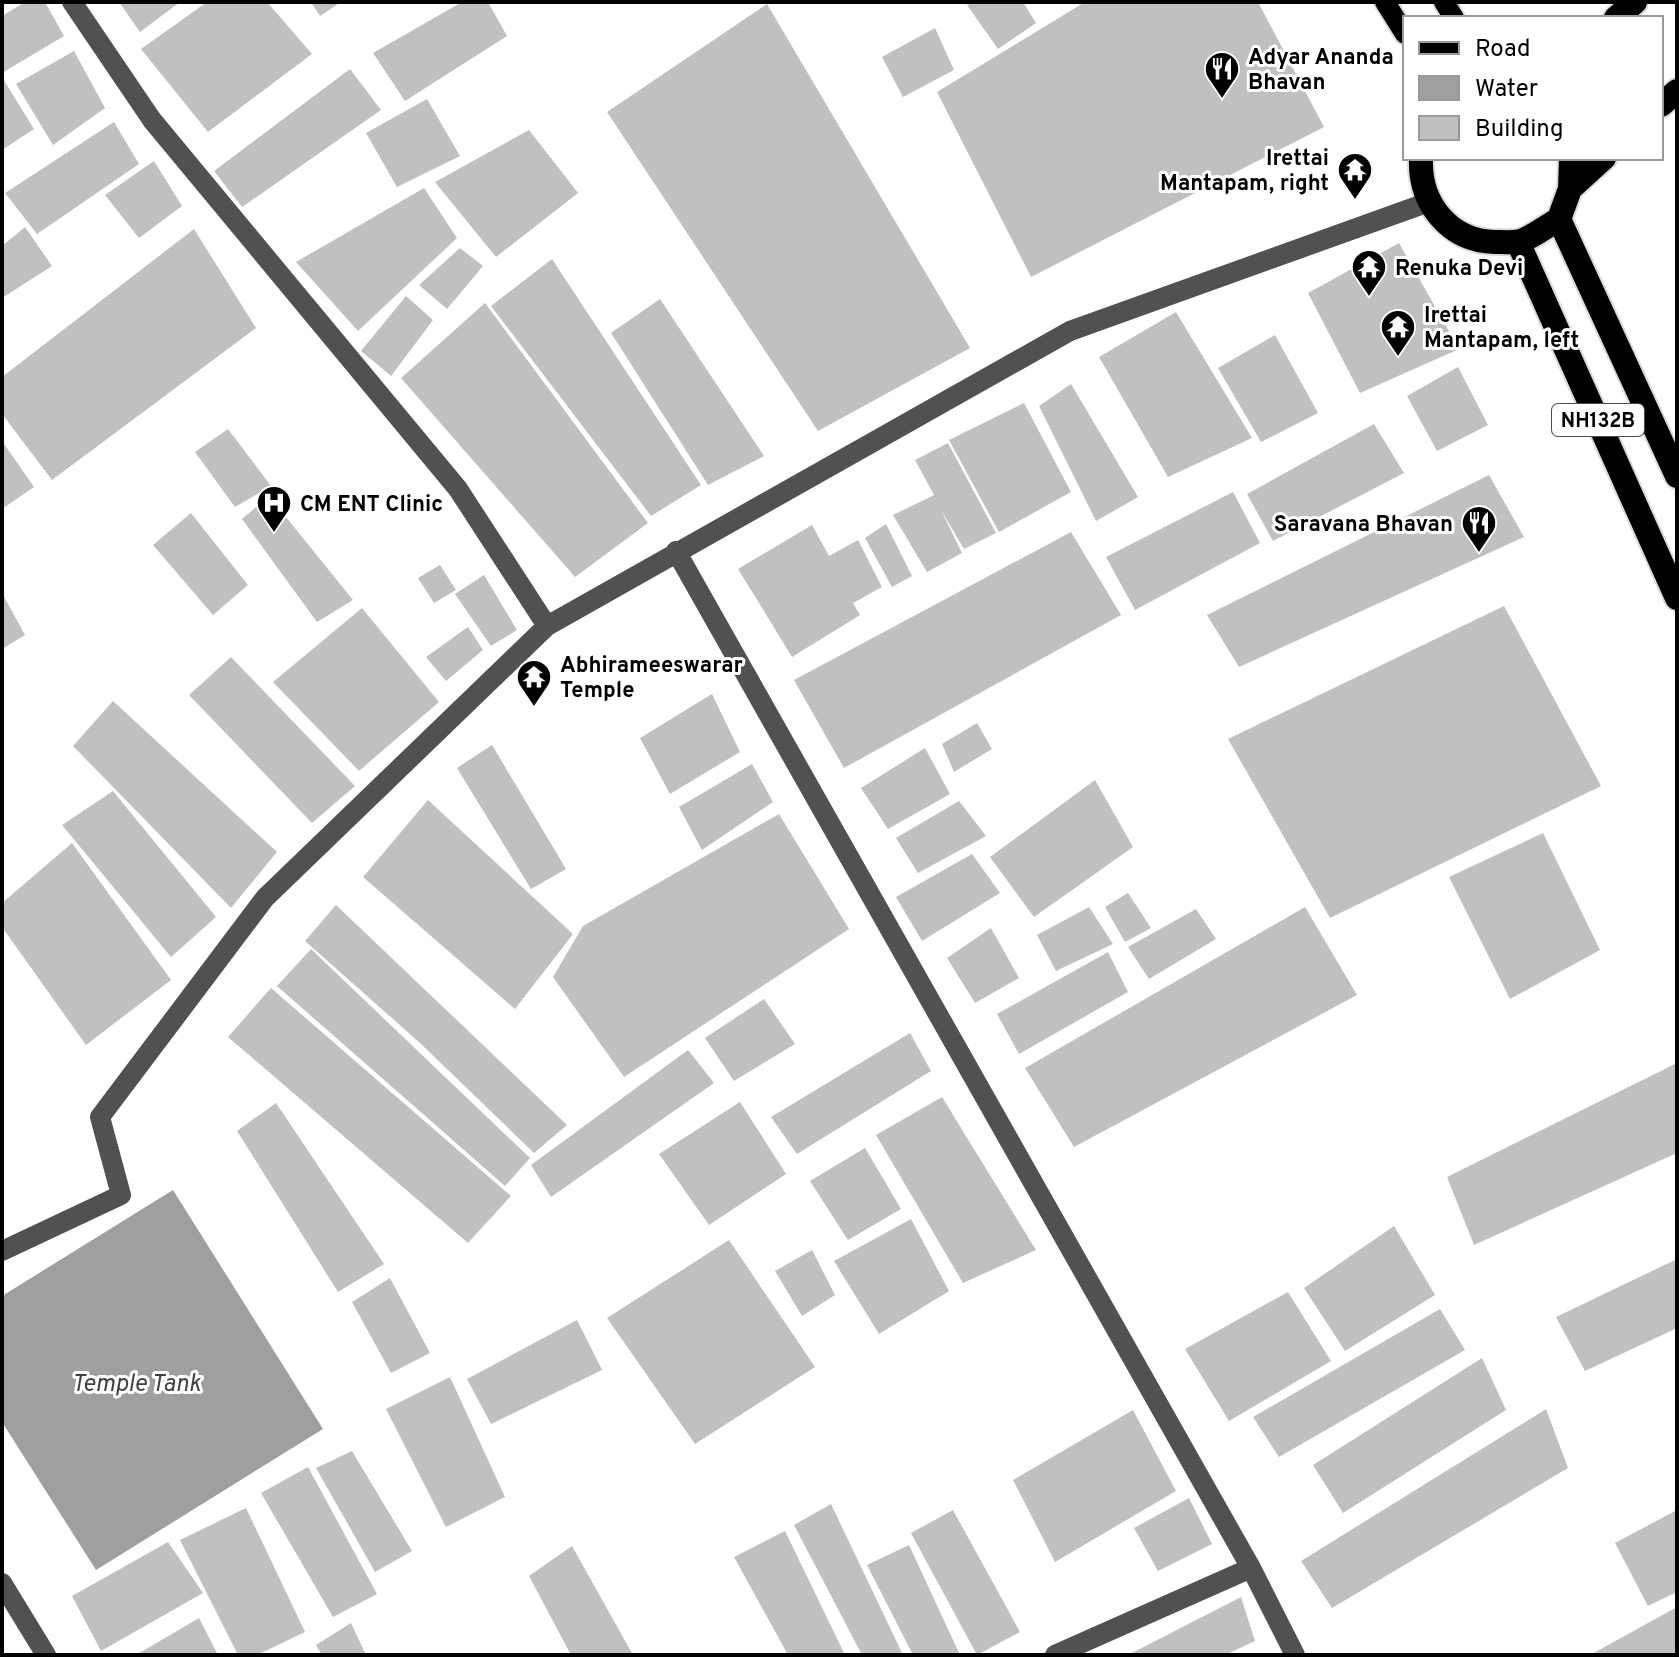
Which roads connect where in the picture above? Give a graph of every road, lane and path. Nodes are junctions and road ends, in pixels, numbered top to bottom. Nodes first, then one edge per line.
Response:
1 (72, 2) edge
2 (1385, 2) edge
3 (1635, 2) edge
4 (1618, 16) edge
5 (1403, 31) edge
6 (1421, 160) edge
7 (1571, 160) edge
8 (1602, 160) edge
9 (1570, 189) junction
10 (1429, 202) junction
11 (1559, 219) junction
12 (1518, 242) junction
13 (1677, 476) edge
14 (676, 551) junction
15 (1677, 598) edge
16 (547, 626) junction
17 (2, 1251) edge
18 (1251, 1568) junction
19 (2, 1583) edge
20 (46, 1655) edge
21 (1055, 1655) edge
22 (1295, 1655) edge

1 - 16 street
2 - 5 main road
3 - 4 highway
6 - 10 highway
7 - 9 highway
8 - 9 highway
9 - 11 highway
10 - 12 highway
10 - 14 street
11 - 12 highway
11 - 13 highway, NH132B
12 - 15 highway, NH132B
14 - 16 street
14 - 18 street
16 - 17 street
18 - 21 street
18 - 22 street
19 - 20 street

